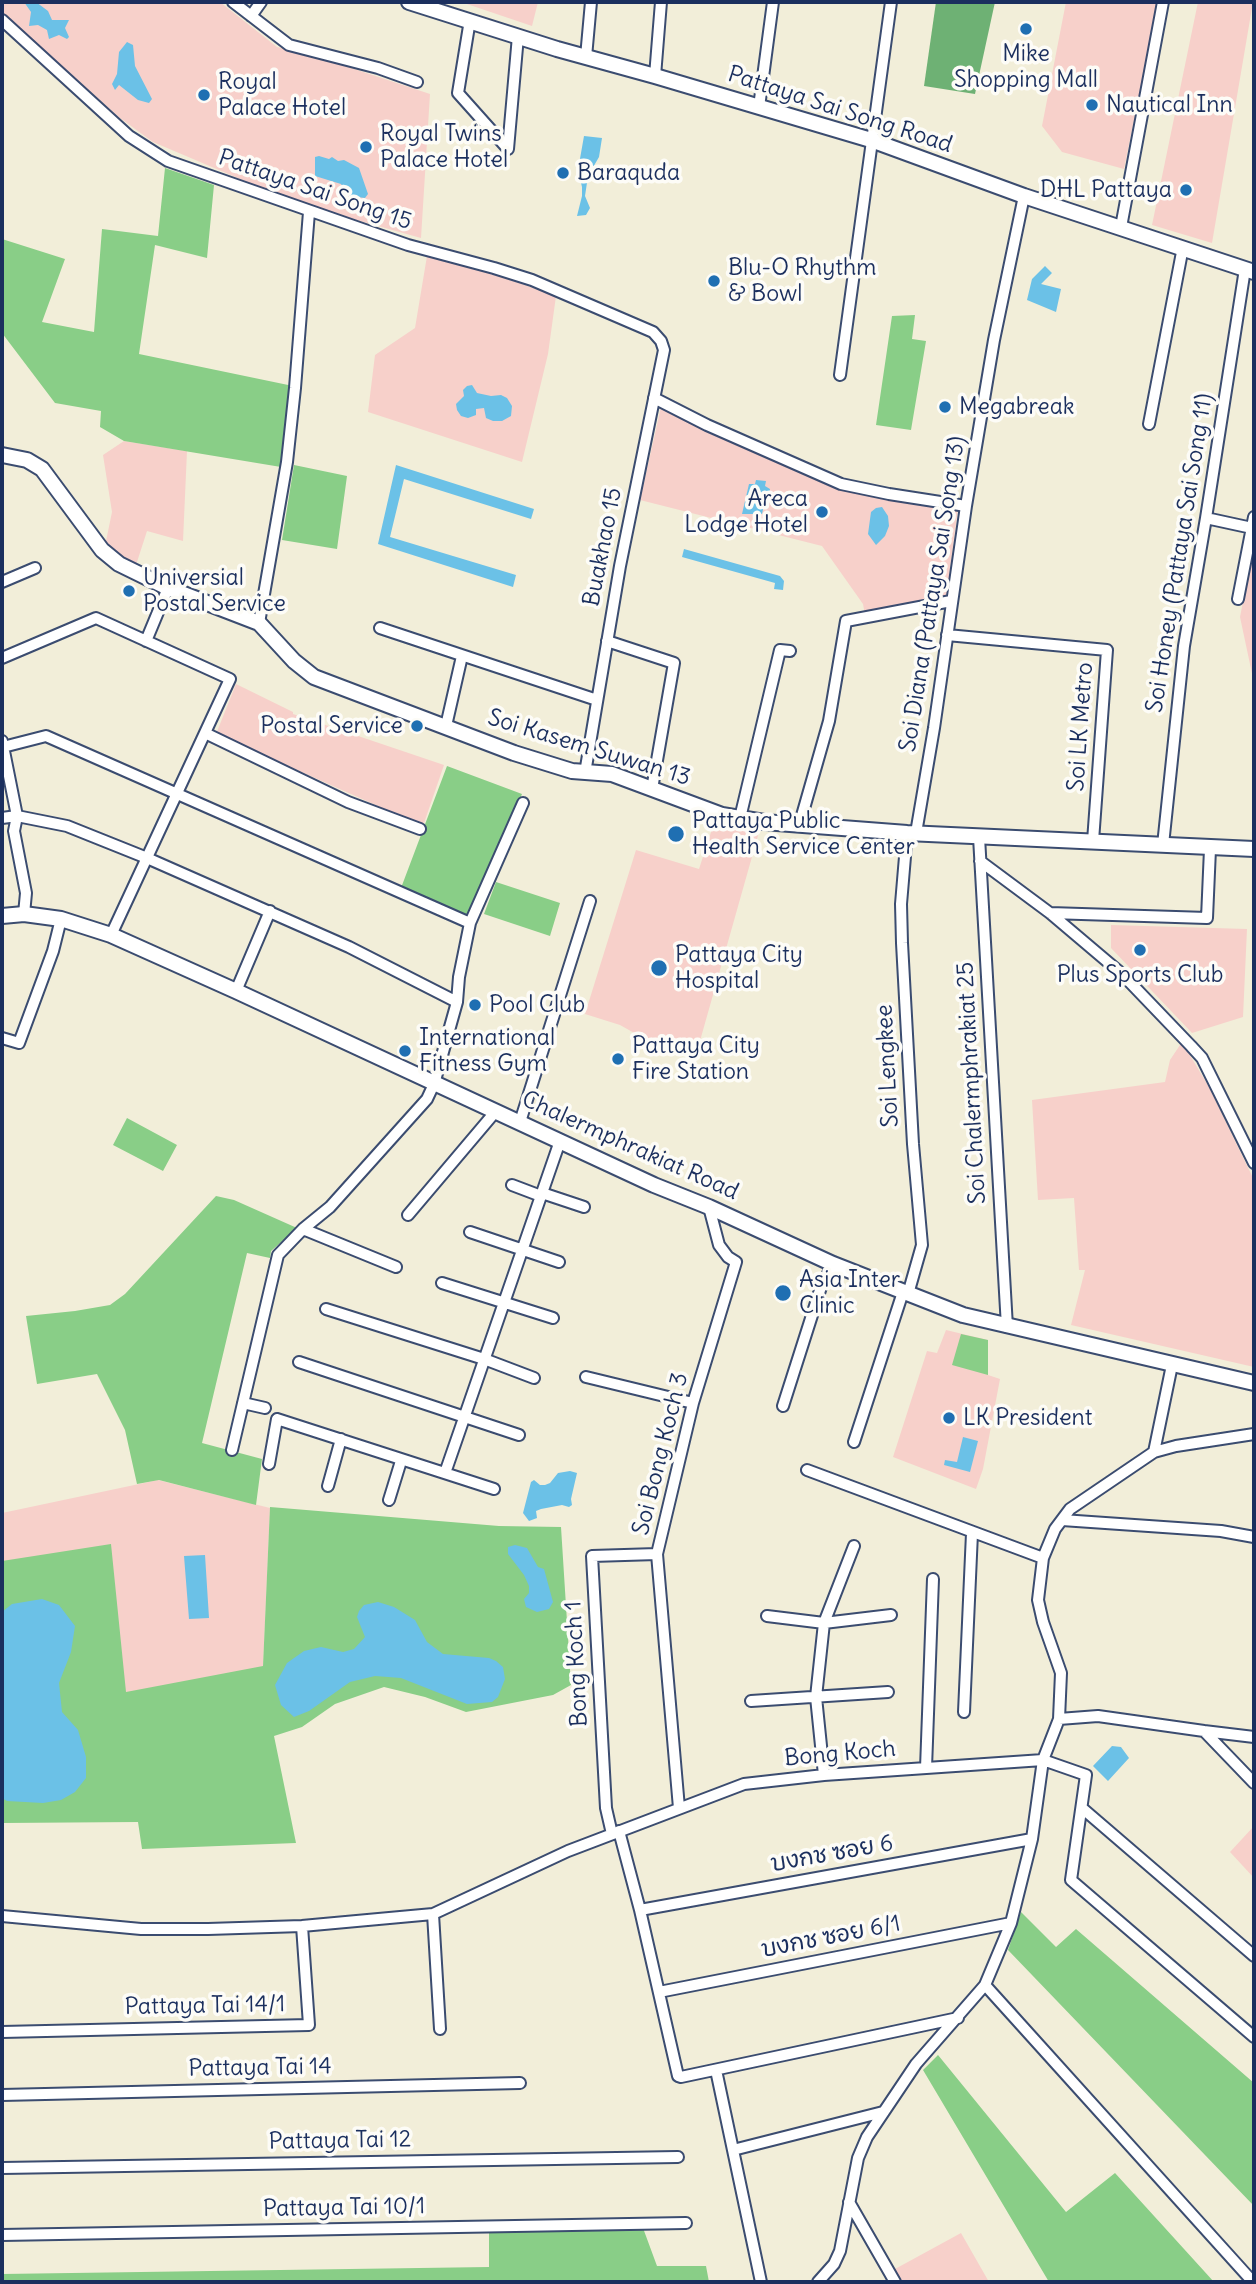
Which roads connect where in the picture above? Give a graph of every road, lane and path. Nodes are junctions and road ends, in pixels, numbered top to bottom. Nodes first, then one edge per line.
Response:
1 (233, 2) edge
2 (261, 2) edge
3 (409, 2) edge
4 (591, 2) edge
5 (661, 2) edge
6 (773, 2) edge
7 (891, 2) edge
8 (1163, 2) edge
9 (251, 16) junction
10 (2, 20) edge
11 (470, 20) junction
12 (518, 36) junction
13 (586, 57) junction
14 (655, 76) junction
15 (417, 82) dead end
16 (760, 107) junction
17 (871, 140) junction
18 (1024, 195) junction
19 (309, 212) junction
20 (1121, 226) junction
21 (1183, 247) junction
22 (1250, 270) edge
23 (653, 332) joint
24 (840, 375) dead end
25 (654, 398) junction
26 (1149, 424) dead end
27 (2, 454) edge
28 (966, 506) junction
29 (1206, 518) junction
30 (1253, 522) edge
31 (35, 568) dead end
32 (2, 582) edge
33 (168, 589) junction
34 (1238, 598) dead end
35 (951, 601) junction
36 (259, 623) junction
37 (380, 628) dead end
38 (947, 635) junction
39 (146, 641) junction
40 (607, 641) junction
41 (790, 651) dead end
42 (462, 656) junction
43 (2, 658) edge
44 (597, 700) junction
45 (446, 726) junction
46 (205, 733) junction
47 (3, 744) edge
48 (585, 774) junction
49 (652, 789) junction
50 (177, 793) junction
51 (523, 803) dead end
52 (17, 816) junction
53 (2, 818) edge
54 (740, 818) junction
55 (799, 826) junction
56 (420, 830) dead end
57 (912, 834) junction
58 (979, 836) junction
59 (1093, 841) junction
60 (1163, 845) junction
61 (1210, 849) junction
62 (1254, 849) edge
63 (147, 858) junction
64 (981, 861) junction
65 (590, 901) dead end
66 (270, 911) junction
67 (1050, 913) junction
68 (24, 914) junction
69 (2, 916) edge
70 (61, 919) junction
71 (470, 923) junction
72 (111, 935) junction
73 (236, 991) junction
74 (457, 1002) junction
75 (2, 1038) edge
76 (434, 1084) junction
77 (496, 1111) junction
78 (520, 1122) junction
79 (560, 1141) junction
80 (1254, 1163) edge
81 (512, 1185) dead end
82 (542, 1194) junction
83 (584, 1207) dead end
84 (709, 1207) junction
85 (408, 1215) dead end
86 (303, 1229) junction
87 (470, 1232) dead end
88 (523, 1249) junction
89 (559, 1262) dead end
90 (833, 1264) junction
91 (397, 1267) dead end
92 (442, 1283) dead end
93 (906, 1293) junction
94 (504, 1304) junction
95 (326, 1309) dead end
96 (553, 1318) dead end
97 (1007, 1327) junction
98 (484, 1359) junction
99 (299, 1362) dead end
100 (1171, 1365) junction
101 (586, 1377) dead end
102 (534, 1378) dead end
103 (1254, 1383) edge
104 (243, 1403) junction
105 (693, 1403) junction
106 (783, 1406) dead end
107 (265, 1408) dead end
108 (464, 1418) junction
109 (1254, 1434) edge
110 (519, 1435) dead end
111 (341, 1439) junction
112 (854, 1442) dead end
113 (232, 1450) dead end
114 (1154, 1452) junction
115 (401, 1461) junction
116 (269, 1464) dead end
117 (807, 1470) dead end
118 (445, 1473) junction
119 (328, 1486) dead end
120 (494, 1489) dead end
121 (389, 1500) dead end
122 (1062, 1520) junction
123 (972, 1533) junction
124 (1254, 1536) edge
125 (853, 1546) dead end
126 (657, 1554) junction
127 (1043, 1558) junction
128 (933, 1579) dead end
129 (891, 1615) dead end
130 (767, 1616) dead end
131 (824, 1623) junction
132 (888, 1692) dead end
133 (816, 1697) junction
134 (751, 1700) dead end
135 (964, 1712) dead end
136 (1059, 1719) junction
137 (1204, 1731) junction
138 (1254, 1737) edge
139 (1043, 1760) junction
140 (926, 1768) junction
141 (824, 1775) junction
142 (1254, 1783) edge
143 (679, 1808) junction
144 (1082, 1808) junction
145 (616, 1833) junction
146 (1032, 1839) junction
147 (640, 1910) junction
148 (433, 1914) junction
149 (2, 1916) edge
150 (1011, 1923) junction
151 (302, 1926) junction
152 (1254, 1956) edge
153 (985, 1985) junction
154 (659, 1992) junction
155 (958, 2018) junction
156 (440, 2029) dead end
157 (2, 2032) edge
158 (1254, 2037) edge
159 (716, 2070) junction
160 (520, 2083) dead end
161 (2, 2095) edge
162 (883, 2112) junction
163 (733, 2150) junction
164 (678, 2157) dead end
165 (2, 2168) edge
166 (849, 2202) junction
167 (686, 2223) dead end
168 (2, 2235) edge
169 (761, 2282) edge
170 (818, 2282) edge
171 (895, 2282) edge
172 (1253, 2282) edge

1 - 9 street
2 - 9 street
3 - 11 main road, Pattaya Sai Song Road
4 - 13 street
5 - 14 street
6 - 16 street
7 - 17 street
8 - 20 street
9 - 15 street
10 - 19 street, Pattaya Sai Song 15
11 - 12 main road, Pattaya Sai Song Road
11 - 12 street
12 - 13 main road, Pattaya Sai Song Road
13 - 14 main road, Pattaya Sai Song Road
14 - 16 main road, Pattaya Sai Song Road
16 - 17 main road, Pattaya Sai Song Road
17 - 18 main road, Pattaya Sai Song Road
17 - 24 street
18 - 20 main road, Pattaya Sai Song Road
18 - 28 street, Soi Diana (Pattaya Sai Song 13)
19 - 23 street, Pattaya Sai Song 15
19 - 36 street
20 - 21 main road, Pattaya Sai Song Road
21 - 22 main road, Pattaya Sai Song Road
21 - 26 street
22 - 29 street, Soi Honey (Pattaya Sai Song 11)
23 - 25 street, Buakhao 15
25 - 28 street
25 - 40 street, Buakhao 15
27 - 33 main road, Soi Kasem Suwan 13
28 - 35 street, Soi Diana (Pattaya Sai Song 13)
29 - 30 street
29 - 60 street, Soi Honey (Pattaya Sai Song 11)
30 - 34 street
31 - 32 street
33 - 36 main road, Soi Kasem Suwan 13
33 - 39 street
35 - 38 street, Soi Diana (Pattaya Sai Song 13)
35 - 55 street
36 - 45 main road, Soi Kasem Suwan 13
37 - 42 street
38 - 57 street, Soi Diana (Pattaya Sai Song 13)
38 - 59 street, Soi LK Metro
39 - 43 street
39 - 46 street
40 - 44 street, Buakhao 15
40 - 49 street
41 - 54 street
42 - 44 street
42 - 45 street
44 - 48 street, Buakhao 15
45 - 48 main road, Soi Kasem Suwan 13
46 - 50 street
46 - 56 street
47 - 50 street
47 - 52 street
48 - 49 main road, Soi Kasem Suwan 13
49 - 54 main road, Soi Kasem Suwan 13
50 - 63 street
50 - 71 street
51 - 71 street
52 - 53 street
52 - 63 street
52 - 68 street
54 - 55 main road, Soi Kasem Suwan 13
55 - 57 main road, Soi Kasem Suwan 13
57 - 58 main road, Soi Kasem Suwan 13
57 - 93 street, Soi Lengkee
58 - 59 main road, Soi Kasem Suwan 13
58 - 64 street, Soi Chalermphrakiat 25
59 - 60 main road, Soi Kasem Suwan 13
60 - 61 main road, Soi Kasem Suwan 13
61 - 62 main road, Soi Kasem Suwan 13
61 - 67 street
63 - 66 street
63 - 72 street
64 - 67 street
64 - 97 street, Soi Chalermphrakiat 25
65 - 78 street
66 - 73 street
66 - 74 street
67 - 80 street
68 - 69 main road, Chalermphrakiat Road
68 - 70 main road, Chalermphrakiat Road
70 - 72 main road, Chalermphrakiat Road
70 - 75 street
71 - 74 street
72 - 73 main road, Chalermphrakiat Road
73 - 76 main road, Chalermphrakiat Road
74 - 76 street
76 - 77 main road, Chalermphrakiat Road
76 - 86 street
77 - 78 main road, Chalermphrakiat Road
77 - 85 street
78 - 79 main road, Chalermphrakiat Road
79 - 82 street
79 - 84 main road, Chalermphrakiat Road
81 - 82 street
82 - 83 street
82 - 88 street
84 - 90 main road, Chalermphrakiat Road
84 - 105 street, Soi Bong Koch 3
86 - 91 street
86 - 104 street
87 - 88 street
88 - 89 street
88 - 94 street
90 - 93 main road, Chalermphrakiat Road
90 - 106 street
92 - 94 street
93 - 97 main road, Chalermphrakiat Road
93 - 112 street, Soi Lengkee
94 - 96 street
94 - 98 street
95 - 98 street
97 - 100 main road, Chalermphrakiat Road
98 - 102 street
98 - 108 street
99 - 108 street
100 - 103 main road, Chalermphrakiat Road
100 - 114 street
101 - 105 street
104 - 107 street
104 - 113 street
105 - 126 street, Soi Bong Koch 3
108 - 110 street
108 - 118 street
109 - 114 street
111 - 115 street
111 - 116 street
111 - 119 street
114 - 122 street
115 - 118 street
115 - 121 street
117 - 123 street
118 - 120 street
122 - 124 street
122 - 127 street
123 - 127 street
123 - 135 street
125 - 131 street
126 - 143 street, Soi Bong Koch 3
126 - 145 street, Bong Koch 1
127 - 136 street
128 - 140 street
129 - 131 street
130 - 131 street
131 - 133 street
132 - 133 street
133 - 134 street
133 - 141 street
136 - 137 street
136 - 139 street
137 - 138 street
137 - 142 street
139 - 140 street, Bong Koch
139 - 144 street
139 - 146 street
140 - 141 street, Bong Koch
141 - 143 street, Bong Koch
143 - 145 street, Bong Koch
144 - 152 street
144 - 158 street
145 - 147 street
145 - 148 street, Bong Koch
146 - 147 street, บงกช ซอย 6
146 - 150 street
147 - 154 street
148 - 151 street, Bong Koch
148 - 156 street
149 - 151 street, Bong Koch
150 - 153 street
150 - 154 street, บงกช ซอย 6/1
151 - 157 street, Pattaya Tai 14/1
153 - 155 street
153 - 172 street
154 - 159 street
155 - 159 street
155 - 162 street
159 - 163 street
160 - 161 street, Pattaya Tai 14
162 - 163 street
162 - 166 street
163 - 169 street
164 - 165 street, Pattaya Tai 12
166 - 170 street
166 - 171 street
167 - 168 street, Pattaya Tai 10/1

